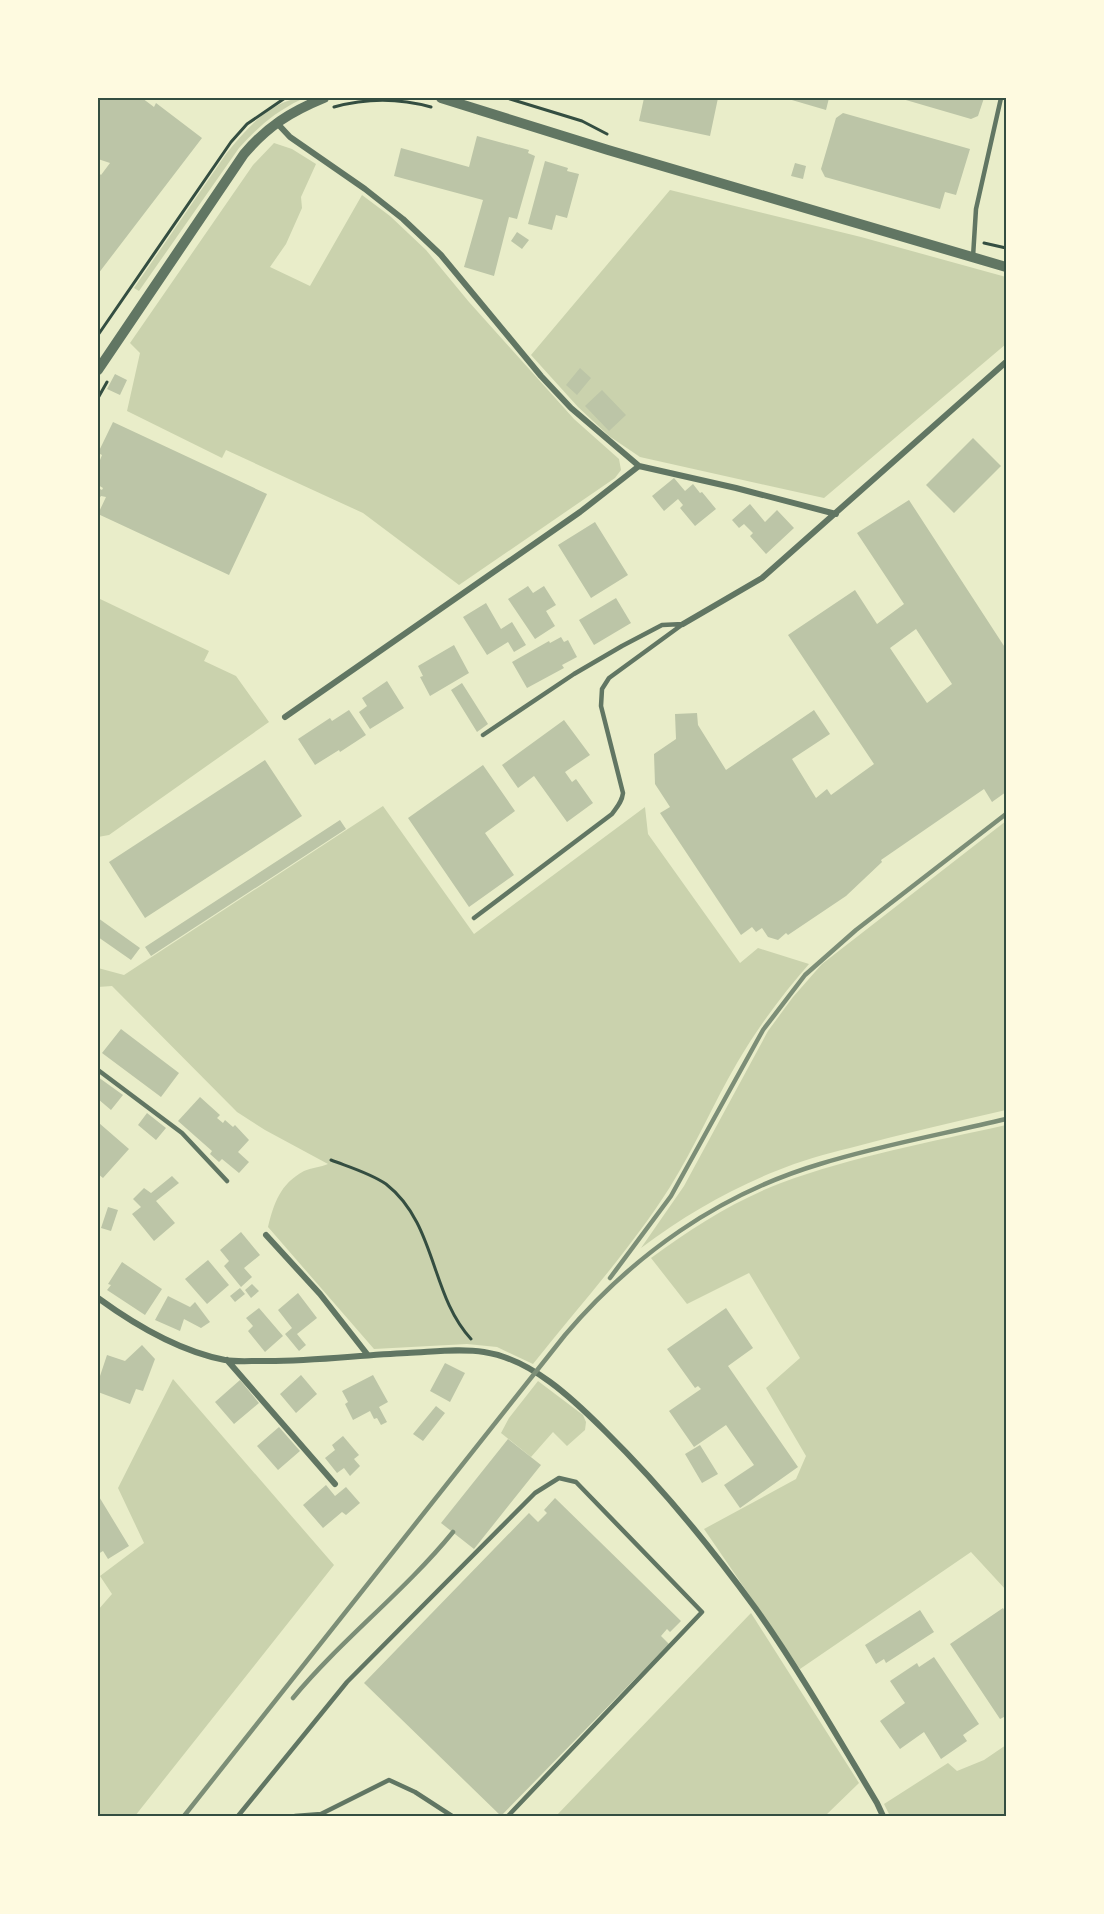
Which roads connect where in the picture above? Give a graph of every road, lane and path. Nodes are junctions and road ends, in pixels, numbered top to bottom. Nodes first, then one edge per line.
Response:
1 (285, 98) edge
2 (324, 98) edge
3 (441, 98) edge
4 (507, 98) edge
5 (1001, 98) edge
6 (435, 108) dead end
7 (329, 109) dead end
8 (276, 122) junction
9 (612, 136) dead end
10 (974, 241) junction
11 (1006, 248) edge
12 (973, 258) junction
13 (1006, 267) edge
14 (98, 335) edge
15 (1006, 362) edge
16 (98, 370) edge
17 (107, 380) dead end
18 (98, 398) edge
19 (639, 466) junction
20 (836, 514) junction
21 (683, 624) junction
22 (285, 717) dead end
23 (483, 735) dead end
24 (474, 918) dead end
25 (98, 1070) edge
26 (331, 1160) dead end
27 (227, 1181) dead end
28 (266, 1235) dead end
29 (98, 1298) edge
30 (483, 1352) junction
31 (367, 1354) junction
32 (227, 1360) junction
33 (336, 1484) dead end
34 (238, 1816) edge
35 (295, 1816) edge
36 (452, 1816) edge
37 (508, 1816) edge
38 (883, 1816) edge

1 - 14 path
2 - 8 street
3 - 12 street
4 - 9 path
5 - 10 lane
6 - 7 path
8 - 16 street
8 - 19 street
10 - 11 path
10 - 12 lane
12 - 13 street
15 - 20 street
17 - 18 path
19 - 20 street
19 - 22 street
20 - 21 street
21 - 23 lane
21 - 24 lane
25 - 27 lane
26 - 30 path
28 - 31 street
29 - 32 street
30 - 31 street
30 - 38 street
31 - 32 street
32 - 33 street
34 - 37 lane
35 - 36 lane

